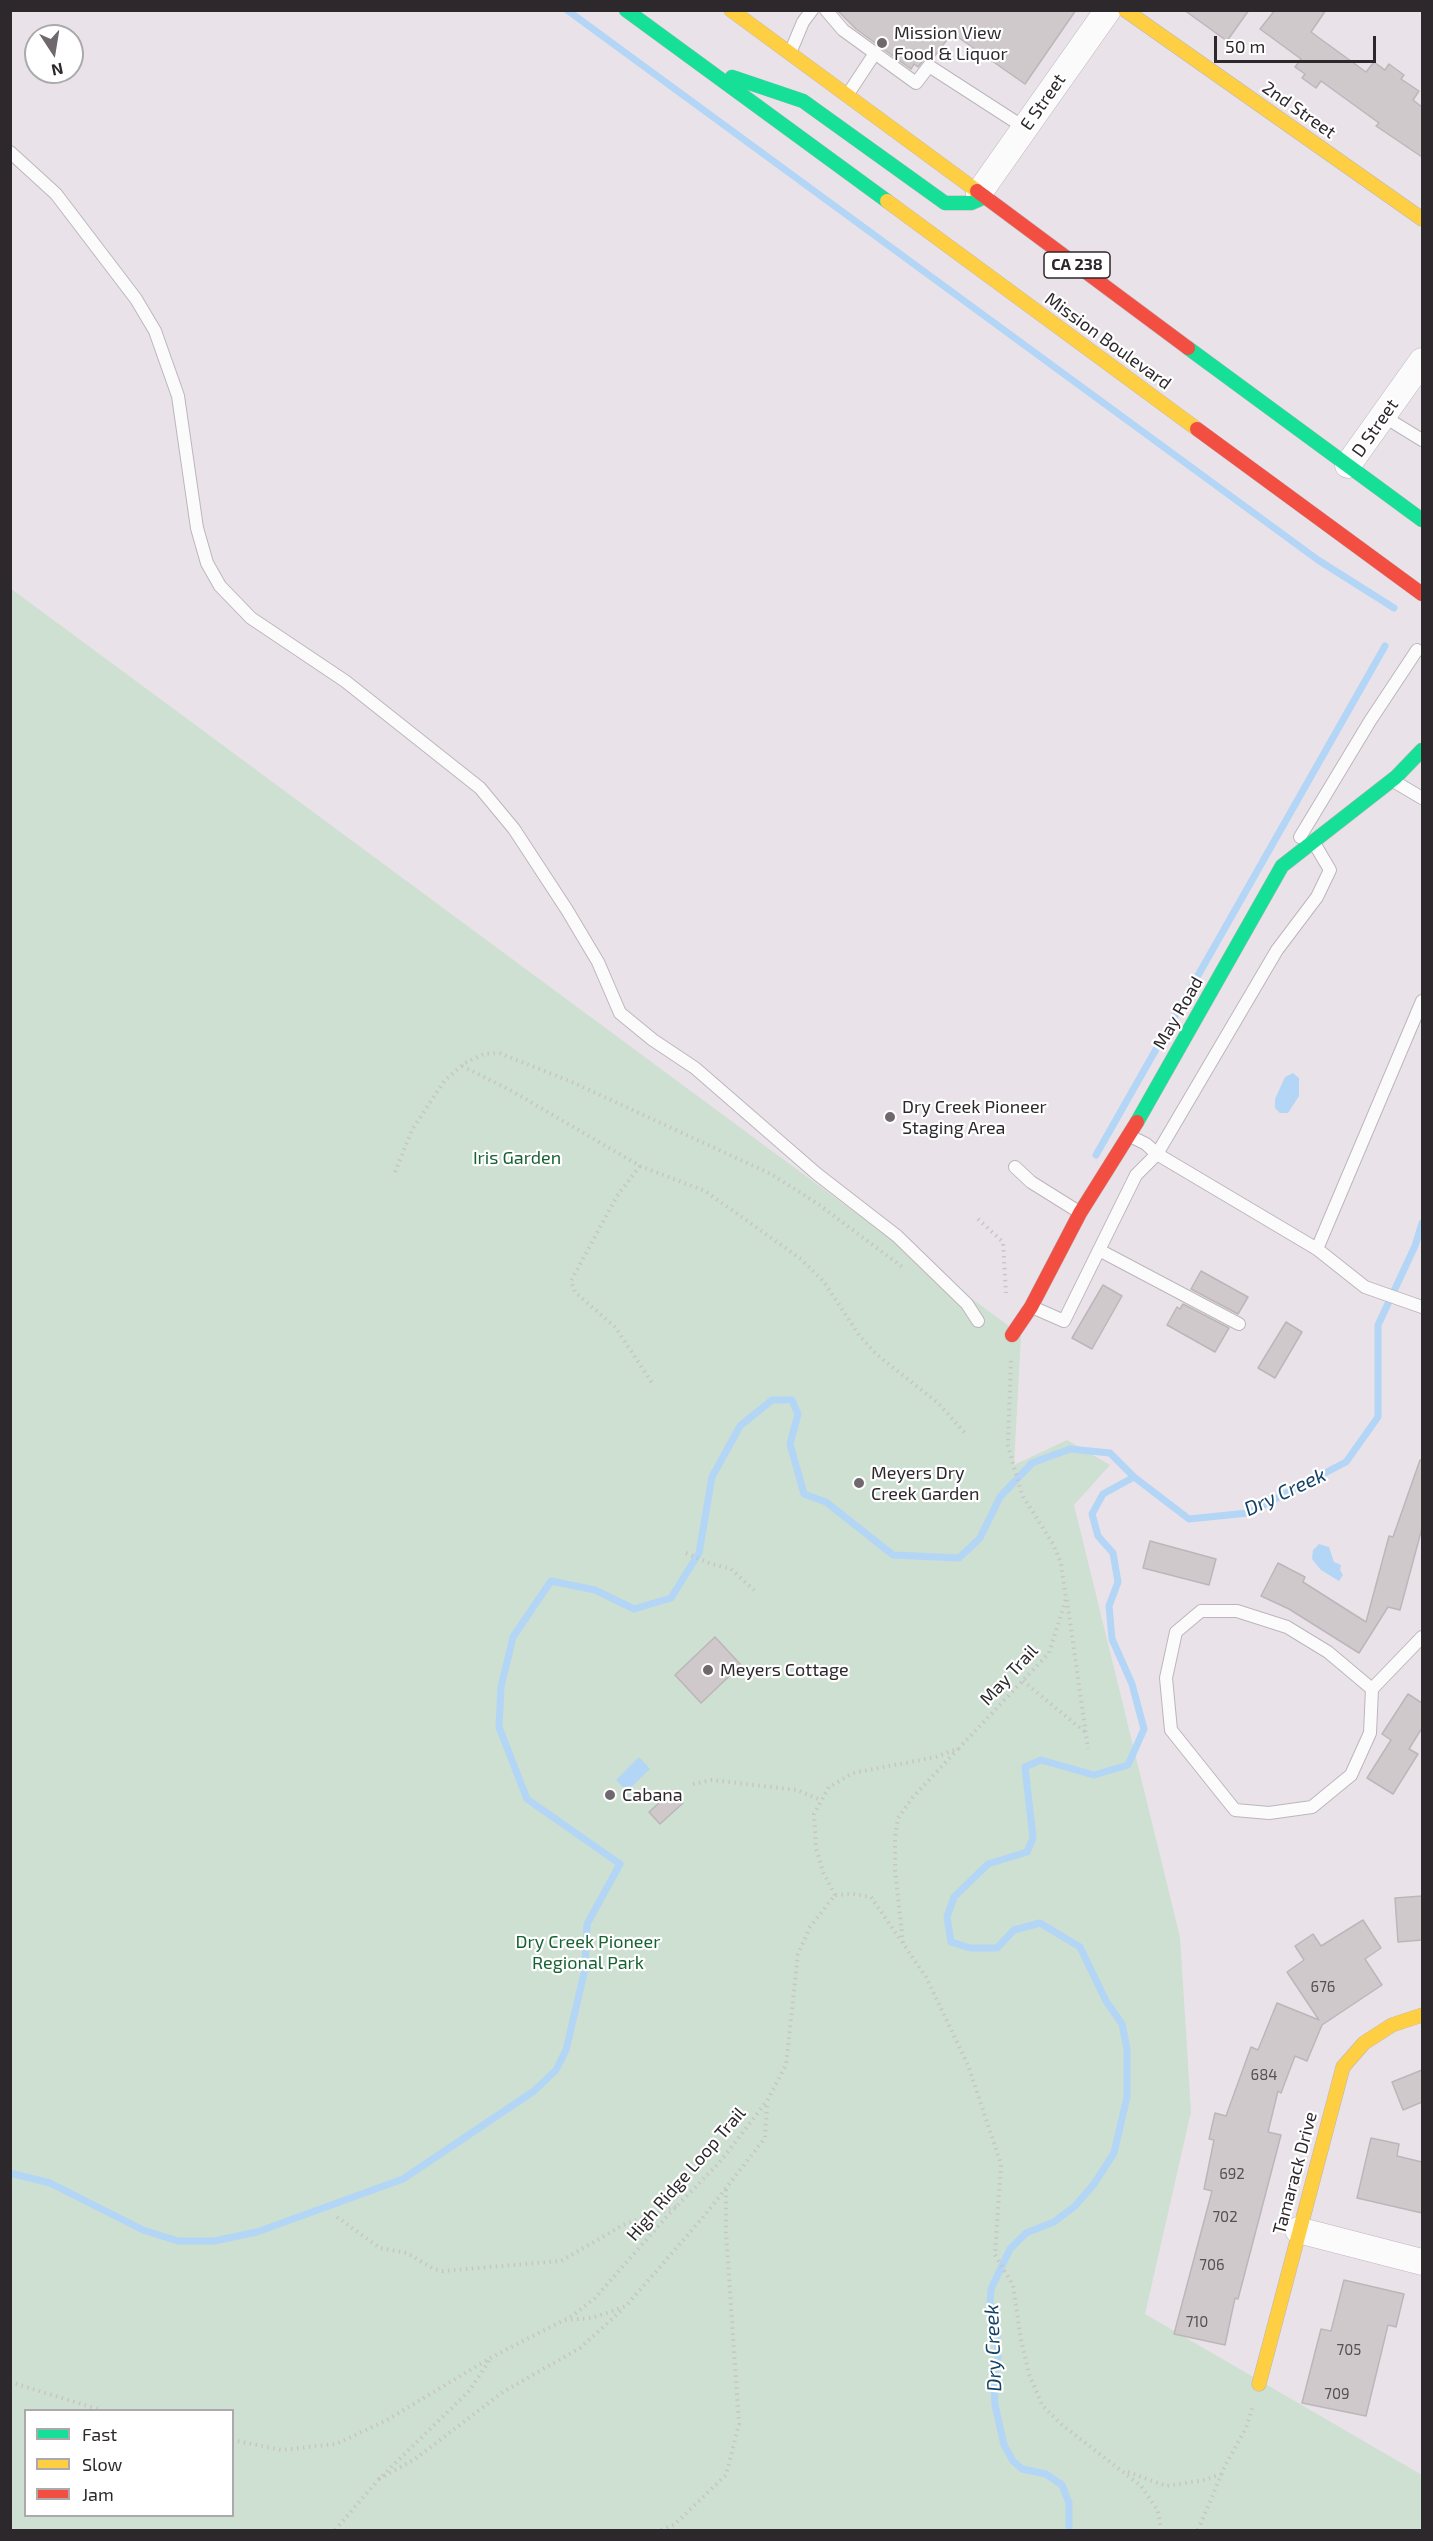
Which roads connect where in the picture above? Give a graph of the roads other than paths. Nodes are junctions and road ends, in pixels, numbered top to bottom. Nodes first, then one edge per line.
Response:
1 (626, 10) edge
2 (731, 10) edge
3 (812, 10) edge
4 (826, 10) edge
5 (1108, 10) edge
6 (1125, 10) edge
7 (875, 53) junction
8 (790, 54) junction
9 (710, 71) junction
10 (847, 96) junction
11 (1025, 128) junction
12 (10, 152) edge
13 (982, 195) junction
14 (1422, 219) edge
15 (1422, 361) edge
16 (1383, 416) junction
17 (1422, 440) edge
18 (1348, 465) junction
19 (1422, 520) edge
20 (1422, 594) edge
21 (1417, 650) dead end
22 (1422, 750) edge
23 (1392, 780) junction
24 (1422, 798) edge
25 (1313, 842) junction
26 (1282, 866) junction
27 (1422, 1001) edge
28 (1129, 1135) junction
29 (1157, 1154) junction
30 (1015, 1167) dead end
31 (1080, 1213) junction
32 (1317, 1249) junction
33 (1099, 1250) junction
34 (1031, 1307) junction
35 (1422, 1307) edge
36 (978, 1321) dead end
37 (1239, 1324) dead end
38 (1012, 1335) road end
39 (1422, 1637) edge
40 (1372, 1689) junction
41 (1422, 2015) edge
42 (1298, 2230) junction
43 (1422, 2262) edge
44 (1259, 2384) road end

1 - 9 main road, Mission Boulevard
2 - 8 main road, CA 238
3 - 8 lane
4 - 7 lane
5 - 11 street, E Street
6 - 14 main road, 2nd Street
7 - 10 lane
7 - 11 lane
8 - 10 main road, CA 238
9 - 13 main road
9 - 20 main road, Mission Boulevard
10 - 13 main road, CA 238
11 - 13 street, E Street
12 - 36 lane
13 - 18 main road, CA 238
15 - 16 street, D Street
16 - 17 lane
16 - 18 street, D Street
18 - 19 main road, CA 238
21 - 26 lane
22 - 23 main road, May Road
23 - 24 lane
23 - 25 main road, May Road
25 - 26 main road, May Road
25 - 29 lane
26 - 28 main road, May Road
27 - 32 lane
28 - 29 lane
28 - 31 main road, May Road
29 - 32 lane
29 - 33 lane
30 - 31 lane
31 - 34 main road, May Road
32 - 35 lane
33 - 34 lane
33 - 37 lane
34 - 38 main road, May Road
39 - 40 lane
40 - 40 lane
41 - 42 main road, Tamarack Drive
42 - 43 street
42 - 44 main road, Tamarack Drive

